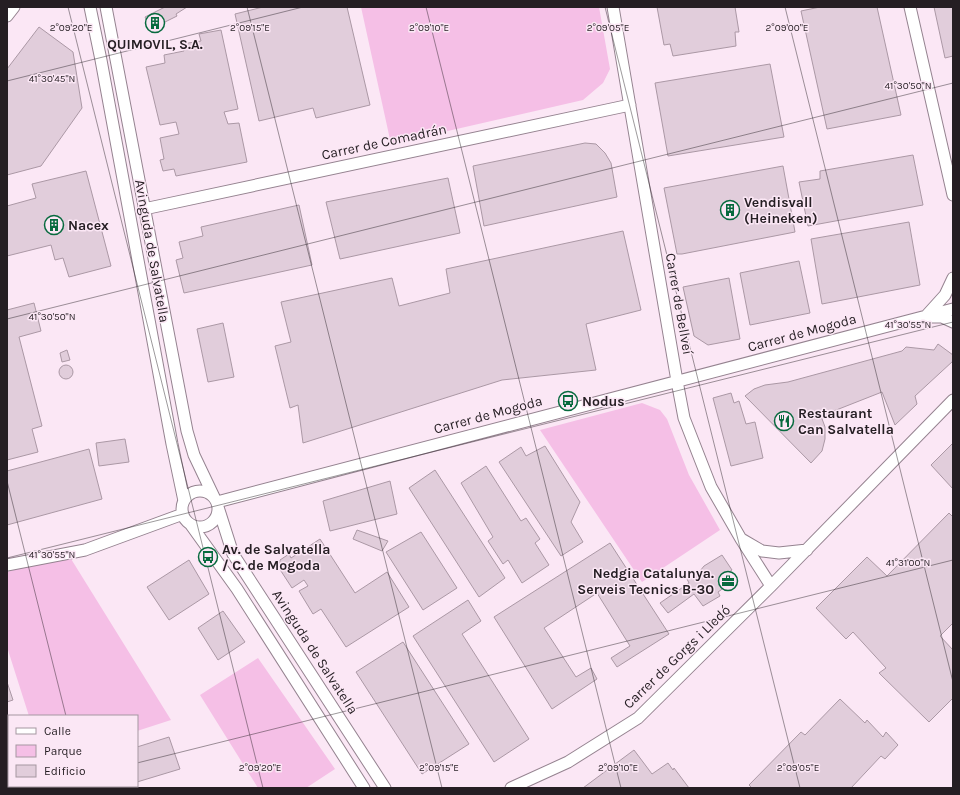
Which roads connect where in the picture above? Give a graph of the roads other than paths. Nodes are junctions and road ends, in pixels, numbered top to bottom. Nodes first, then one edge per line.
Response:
1 (14, 7) edge
2 (90, 7) edge
3 (106, 7) edge
4 (613, 7) edge
5 (910, 7) edge
6 (7, 16) edge
7 (630, 105) junction
8 (953, 195) edge
9 (144, 209) junction
10 (953, 278) edge
11 (953, 309) edge
12 (925, 316) junction
13 (953, 322) edge
14 (677, 382) junction
15 (953, 400) edge
16 (184, 501) junction
17 (216, 502) junction
18 (183, 514) junction
19 (191, 525) junction
20 (741, 539) junction
21 (807, 550) junction
22 (7, 565) edge
23 (771, 586) junction
24 (364, 788) edge
25 (385, 788) edge
26 (511, 788) edge

1 - 6 street
2 - 16 street, Avinguda de Salvatella
3 - 9 street, Avinguda de Salvatella
4 - 7 street, Carrer de Bellveí
5 - 8 street
7 - 9 street, Carrer de Comadrán
7 - 14 street, Carrer de Bellveí
9 - 17 street, Avinguda de Salvatella
10 - 12 street
11 - 12 street, Carrer de Mogoda
12 - 13 street
12 - 14 street, Carrer de Mogoda
14 - 17 street, Carrer de Mogoda
14 - 20 street, Carrer de Bellveí
15 - 21 street, Carrer de Gorgs i Lledó
16 - 17 street
16 - 18 street
17 - 19 street
17 - 25 street, Avinguda de Salvatella
18 - 19 street
18 - 22 street
19 - 24 street
20 - 21 street
20 - 23 street, Carrer de Bellveí
21 - 23 street, Carrer de Gorgs i Lledó
23 - 26 street, Carrer de Gorgs i Lledó

